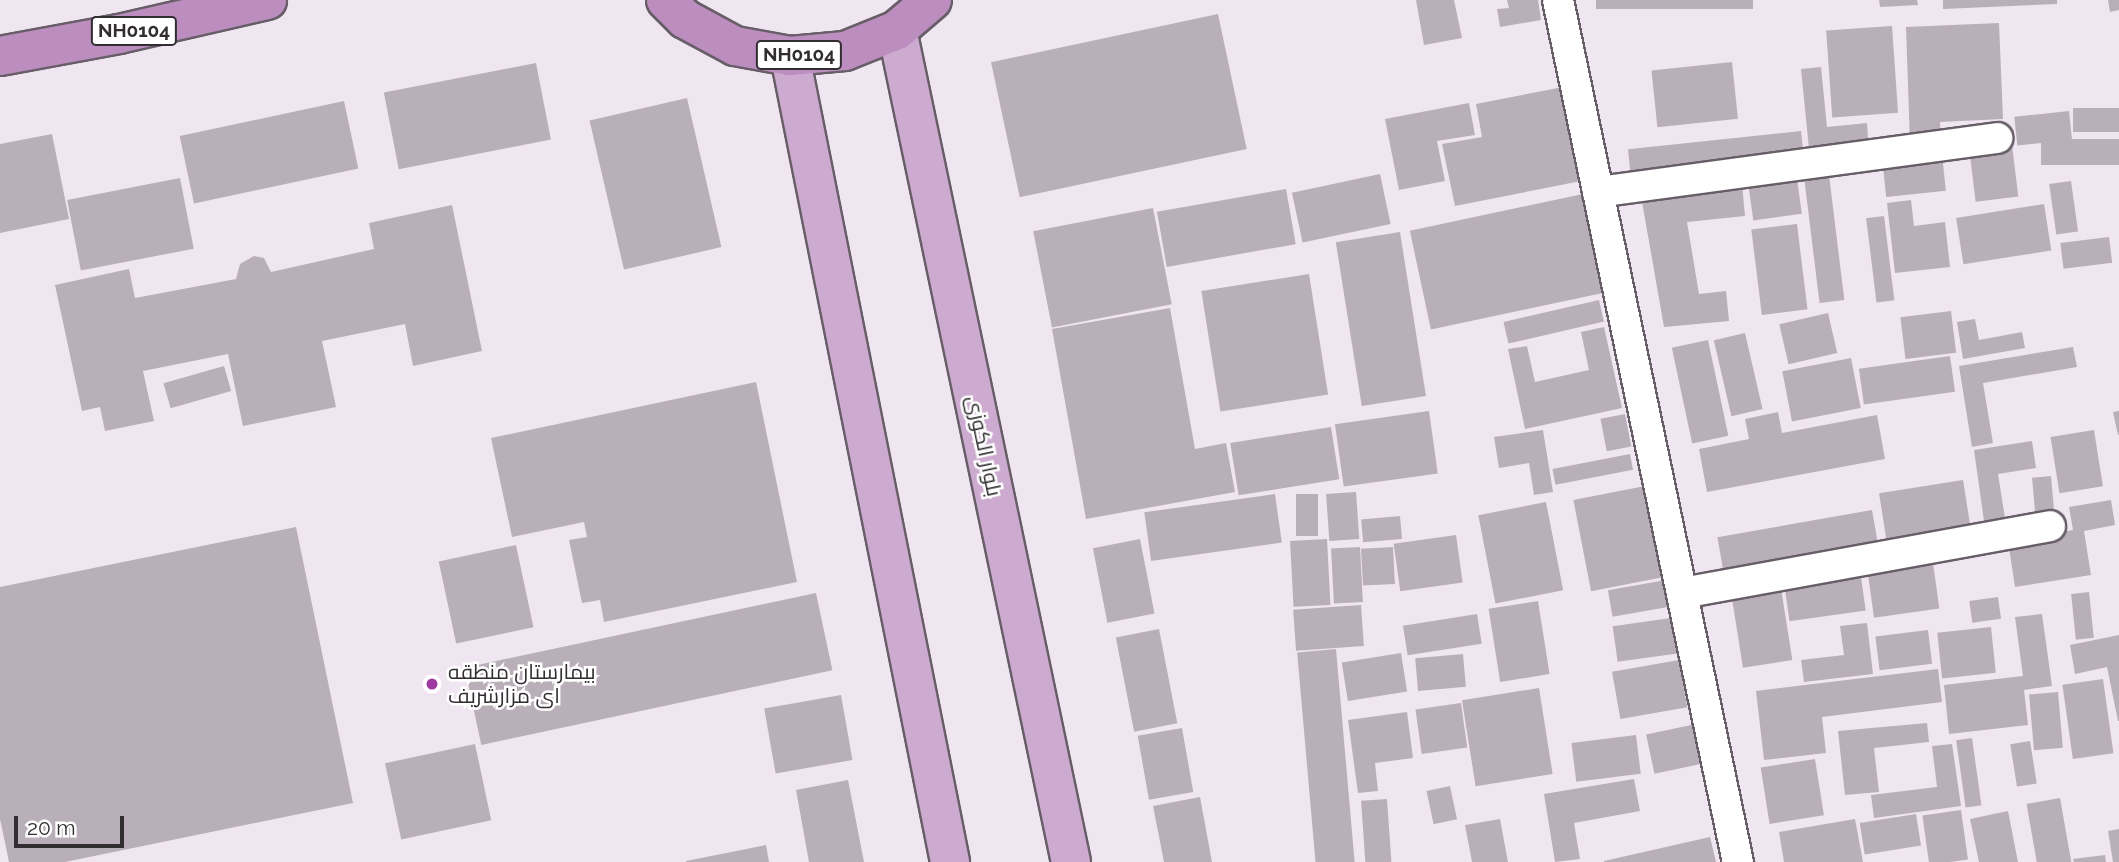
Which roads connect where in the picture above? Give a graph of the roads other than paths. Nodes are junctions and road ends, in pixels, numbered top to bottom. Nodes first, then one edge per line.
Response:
1 (267, 0) edge
2 (666, 0) edge
3 (932, 0) edge
4 (1558, 0) edge
5 (897, 30) junction
6 (0, 56) edge
7 (790, 56) junction
8 (1997, 138) dead end
9 (1598, 192) junction
10 (2050, 526) dead end
11 (1682, 593) junction
12 (950, 862) edge
13 (1071, 862) edge
14 (1738, 862) edge

1 - 6 highway, NH0104
2 - 7 highway, NH0104
3 - 5 highway, NH0104
4 - 9 street
5 - 7 highway, NH0104
5 - 13 main road, بلوار الکوزی
7 - 12 main road
8 - 9 street
9 - 11 street
10 - 11 street
11 - 14 street

